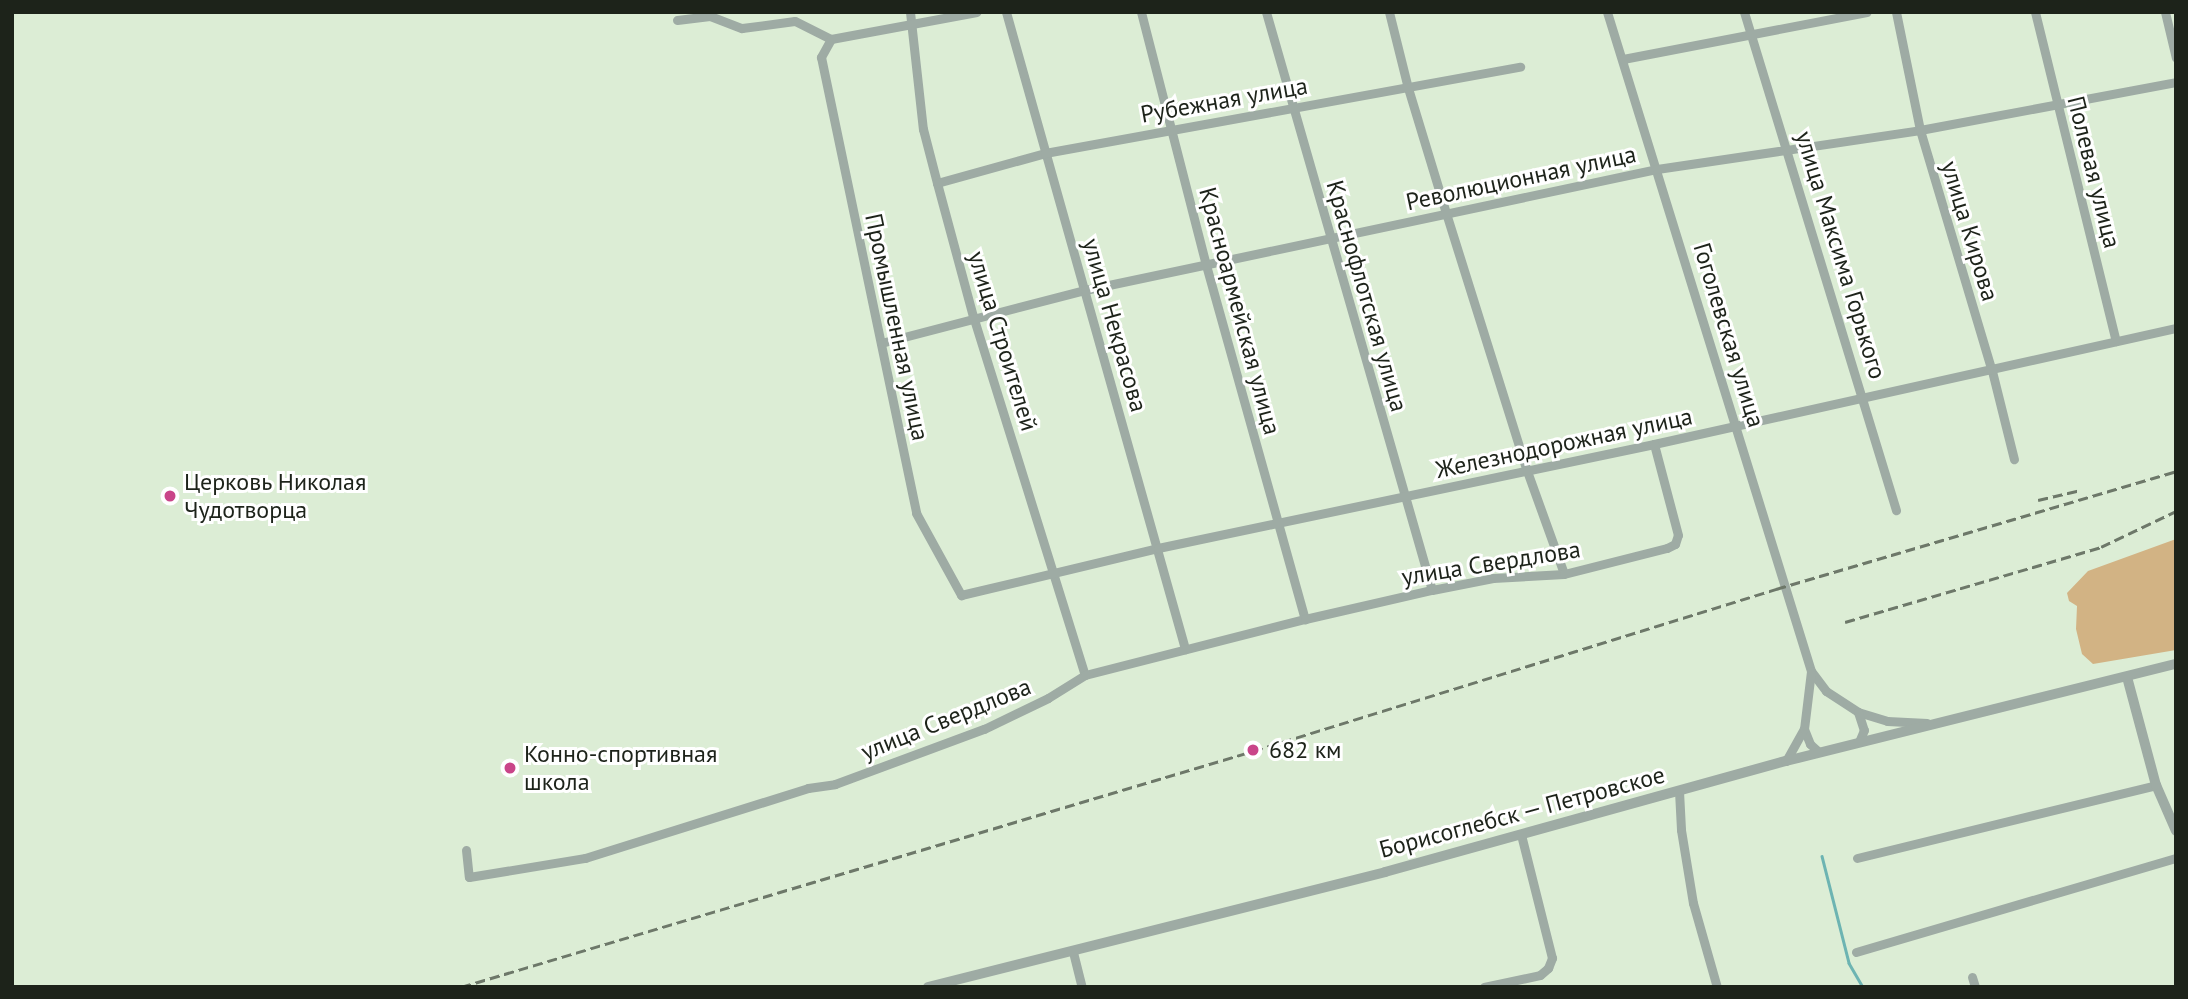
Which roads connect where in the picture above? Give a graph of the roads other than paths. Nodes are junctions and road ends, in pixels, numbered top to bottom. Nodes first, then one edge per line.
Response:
1 (910, 12) edge
2 (977, 12) edge
3 (1006, 12) edge
4 (1141, 12) edge
5 (1266, 12) edge
6 (1389, 12) edge
7 (1607, 12) edge
8 (1744, 12) edge
9 (1867, 12) edge
10 (1896, 12) edge
11 (2035, 12) edge
12 (2165, 12) edge
13 (677, 20) dead end
14 (911, 23) junction
15 (1750, 36) junction
16 (831, 39) junction
17 (2176, 58) edge
18 (1623, 59) junction
19 (1520, 67) dead end
20 (2176, 82) edge
21 (1408, 88) junction
22 (2058, 104) junction
23 (1291, 107) junction
24 (1171, 129) junction
25 (1920, 130) junction
26 (1788, 147) junction
27 (1045, 153) junction
28 (1657, 169) junction
29 (937, 183) junction
30 (1447, 213) junction
31 (1332, 240) junction
32 (1206, 265) junction
33 (1085, 290) junction
34 (973, 316) junction
35 (2176, 328) edge
36 (2116, 341) junction
37 (881, 343) junction
38 (1992, 371) junction
39 (1864, 396) junction
40 (1737, 425) junction
41 (1654, 444) junction
42 (2014, 458) dead end
43 (1527, 471) junction
44 (1405, 497) junction
45 (1896, 510) dead end
46 (1279, 523) junction
47 (1158, 548) junction
48 (1055, 572) junction
49 (1563, 574) junction
50 (1432, 590) junction
51 (961, 595) joint
52 (1305, 618) junction
53 (1185, 649) junction
54 (2176, 664) edge
55 (1811, 671) junction
56 (1085, 675) junction
57 (2127, 677) junction
58 (1858, 712) junction
59 (1933, 723) junction
60 (1804, 729) junction
61 (1859, 742) junction
62 (1819, 752) junction
63 (1786, 761) junction
64 (2156, 785) junction
65 (1679, 791) junction
66 (2176, 831) edge
67 (1521, 835) junction
68 (466, 850) dead end
69 (1857, 858) dead end
70 (2176, 858) edge
71 (1073, 952) junction
72 (1856, 953) dead end
73 (1972, 977) dead end
74 (935, 986) edge
75 (1082, 987) edge
76 (1484, 987) edge
77 (1717, 987) edge
78 (1975, 987) edge

1 - 14 street, улица Строителей
2 - 14 street
3 - 27 street, улица Некрасова
4 - 24 street, Красноармейская улица
5 - 23 street, Краснофлотская улица
6 - 21 street
7 - 18 street, Гоголевская улица
8 - 15 street, улица Максима Горького
9 - 15 street
10 - 25 street, улица Кирова
11 - 22 street, Полевая улица
12 - 17 street
13 - 16 street
14 - 16 street
14 - 29 street, улица Строителей
15 - 18 street
15 - 26 street, улица Максима Горького
16 - 37 street, Промышленная улица
18 - 28 street, Гоголевская улица
19 - 21 street, Рубежная улица
20 - 22 street, Революционная улица
21 - 23 street, Рубежная улица
21 - 30 street
22 - 25 street, Революционная улица
22 - 36 street, Полевая улица
23 - 24 street, Рубежная улица
23 - 31 street, Краснофлотская улица
24 - 27 street, Рубежная улица
24 - 32 street, Красноармейская улица
25 - 26 street, Революционная улица
25 - 38 street, улица Кирова
26 - 28 street, Революционная улица
26 - 39 street, улица Максима Горького
27 - 29 street, Рубежная улица
27 - 33 street, улица Некрасова
28 - 30 street, Революционная улица
28 - 40 street, Гоголевская улица
29 - 34 street, улица Строителей
30 - 31 street, Революционная улица
30 - 43 street
31 - 32 street, Революционная улица
31 - 44 street, Краснофлотская улица
32 - 33 street, Революционная улица
32 - 46 street, Красноармейская улица
33 - 34 street, Революционная улица
33 - 47 street, улица Некрасова
34 - 37 street, Революционная улица
34 - 48 street, улица Строителей
35 - 36 street, Железнодорожная улица
36 - 38 street, Железнодорожная улица
37 - 51 street, Промышленная улица
38 - 39 street, Железнодорожная улица
38 - 42 street, улица Кирова
39 - 40 street, Железнодорожная улица
39 - 45 street, улица Максима Горького
40 - 41 street, Железнодорожная улица
40 - 55 street, Гоголевская улица
41 - 43 street, Железнодорожная улица
41 - 49 street, улица Свердлова
43 - 44 street, Железнодорожная улица
43 - 49 street
44 - 46 street, Железнодорожная улица
44 - 50 street, Краснофлотская улица
46 - 47 street, Железнодорожная улица
46 - 52 street, Красноармейская улица
47 - 48 street, Железнодорожная улица
47 - 53 street, улица Некрасова
48 - 51 street, Железнодорожная улица
48 - 56 street, улица Строителей
49 - 50 street, улица Свердлова
50 - 52 street, улица Свердлова
52 - 53 street, улица Свердлова
53 - 56 street, улица Свердлова
54 - 57 street, Борисоглебск — Петровское
55 - 58 street
55 - 60 street
56 - 68 street, улица Свердлова
57 - 59 street, Борисоглебск — Петровское
57 - 64 street
58 - 59 street
58 - 61 street
59 - 61 street, Борисоглебск — Петровское
60 - 62 street
60 - 63 street
61 - 62 street, Борисоглебск — Петровское
62 - 63 street, Борисоглебск — Петровское
63 - 65 street, Борисоглебск — Петровское
64 - 66 street
64 - 69 street
65 - 67 street, Борисоглебск — Петровское
65 - 77 street
67 - 71 street, Борисоглебск — Петровское
67 - 76 street
70 - 72 street
71 - 74 street, Борисоглебск — Петровское
71 - 75 street
73 - 78 street

